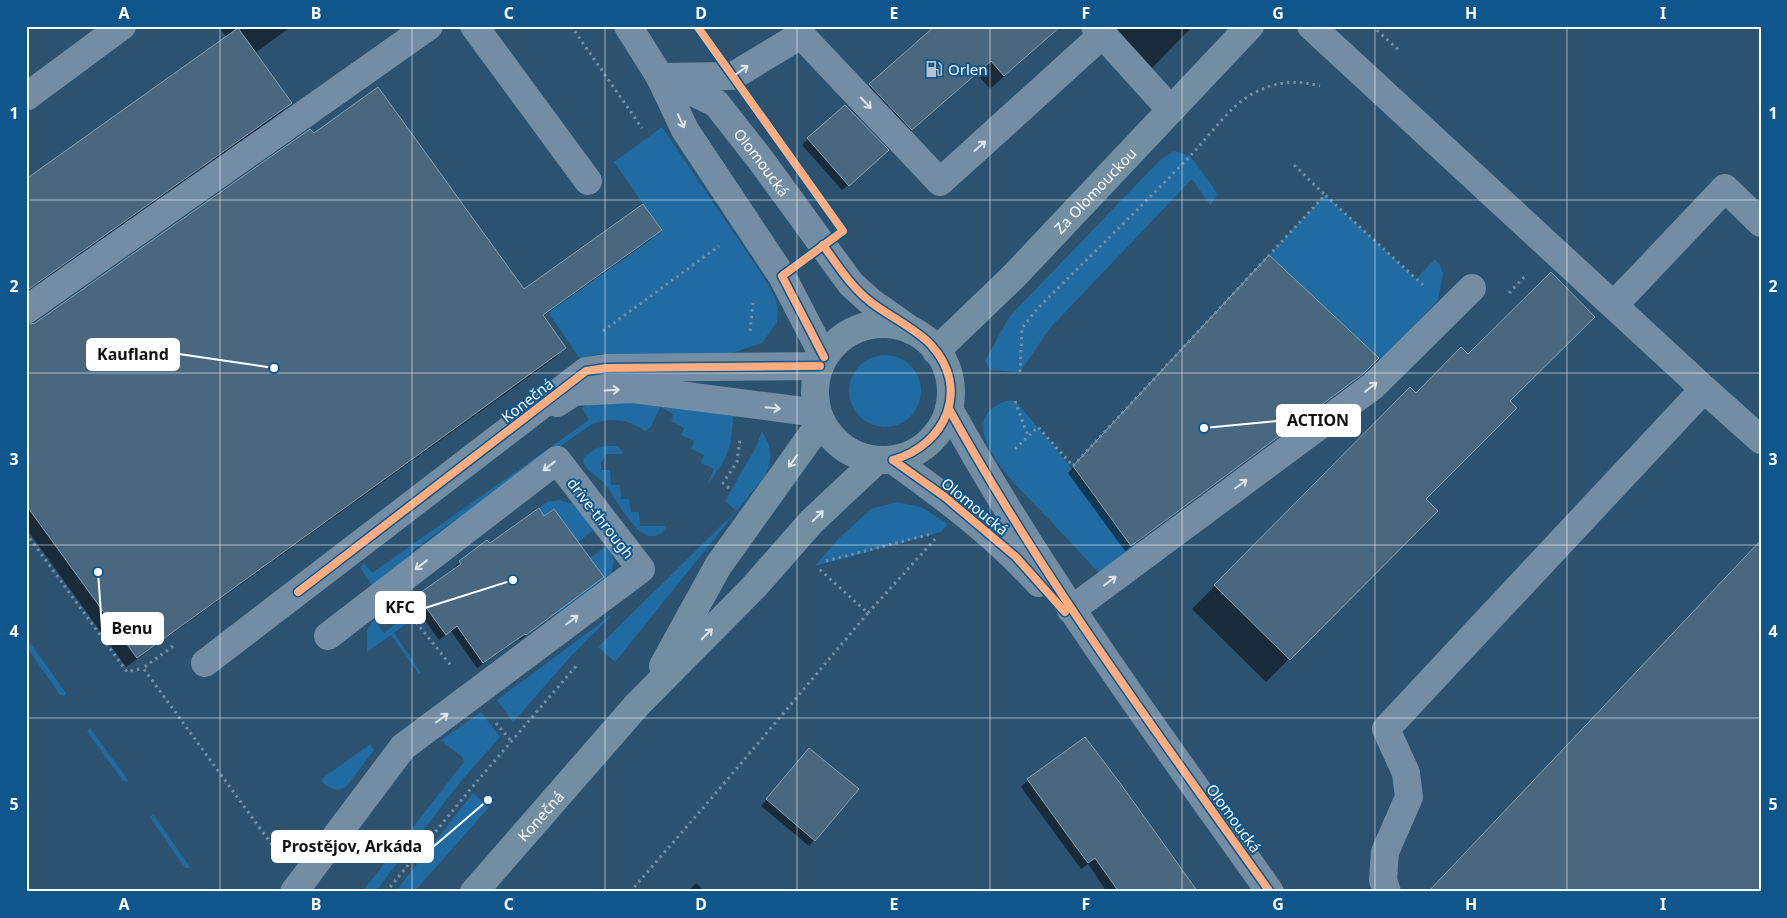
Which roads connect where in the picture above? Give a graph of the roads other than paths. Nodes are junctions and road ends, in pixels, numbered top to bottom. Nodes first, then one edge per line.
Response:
1 (122, 26) edge
2 (429, 26) edge
3 (474, 26) edge
4 (628, 26) edge
5 (1250, 26) edge
6 (1312, 26) edge
7 (1098, 31) edge
8 (660, 77) junction
9 (26, 97) edge
10 (1171, 110) junction
11 (588, 181) dead end
12 (1761, 223) edge
13 (1472, 288) dead end
14 (1614, 305) junction
15 (26, 310) edge
16 (911, 330) junction
17 (936, 351) junction
18 (822, 362) junction
19 (1704, 389) junction
20 (949, 409) junction
21 (820, 417) junction
22 (505, 435) junction
23 (1761, 440) edge
24 (885, 460) junction
25 (1071, 610) junction
26 (328, 636) dead end
27 (1089, 638) junction
28 (205, 663) dead end
29 (648, 694) junction
30 (294, 892) edge
31 (474, 892) edge
32 (1270, 892) edge
33 (1387, 892) edge

1 - 9 street
2 - 15 street
3 - 11 street
4 - 8 street
5 - 10 main road, Za Olomouckou
6 - 14 street
8 -> 7 street
7 - 10 street
8 - 16 street, Olomoucká
8 -> 18 street
10 - 17 main road, Za Olomouckou
12 - 14 street
25 -> 13 street
14 - 19 street
16 - 17 main road, Olomoucká
16 - 18 main road, Olomoucká
17 - 20 main road, Olomoucká
18 - 21 main road, Olomoucká
18 - 22 street, Konečná
19 - 23 street
19 - 33 street
20 - 24 main road, Olomoucká
20 - 25 street, Olomoucká
22 -> 21 street, Konečná
21 - 24 main road, Olomoucká
21 -> 29 main road, Konečná
22 - 28 street, Konečná
24 - 27 street, Olomoucká
29 -> 24 main road, Konečná
25 - 27 street, Olomoucká
30 -> 26 street, drive-through
27 - 32 street, Olomoucká
29 - 31 main road, Konečná

